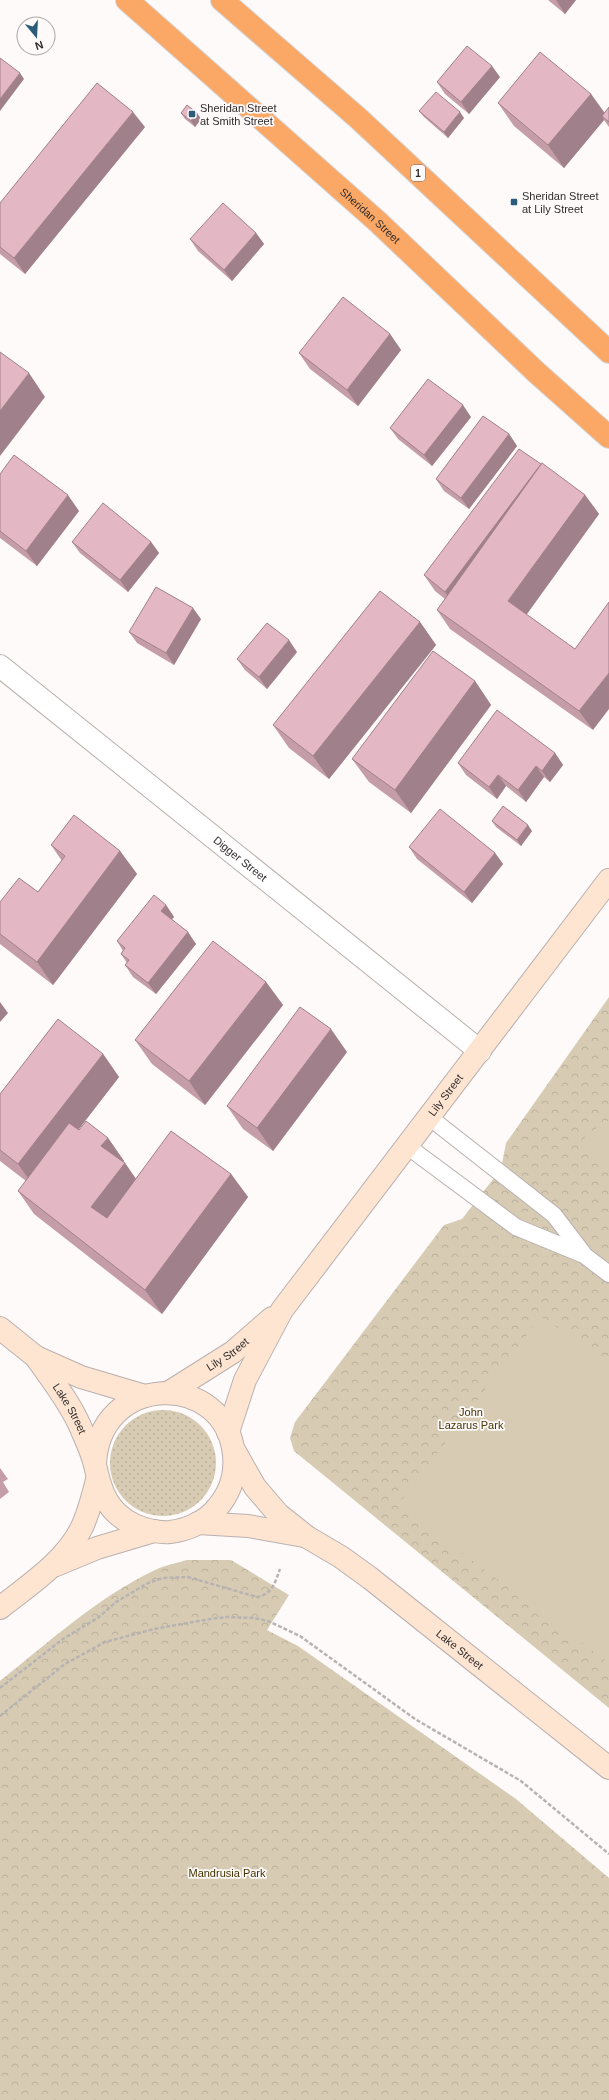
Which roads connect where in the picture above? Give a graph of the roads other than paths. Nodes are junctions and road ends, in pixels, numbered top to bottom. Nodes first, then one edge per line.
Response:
1 (128, 0) edge
2 (222, 0) edge
3 (609, 352) edge
4 (609, 437) edge
5 (0, 666) edge
6 (609, 880) edge
7 (480, 1051) junction
8 (429, 1117) junction
9 (407, 1146) junction
10 (584, 1255) junction
11 (609, 1274) edge
12 (282, 1310) junction
13 (0, 1328) edge
14 (36, 1356) junction
15 (168, 1393) junction
16 (145, 1396) junction
17 (231, 1440) junction
18 (96, 1473) junction
19 (198, 1524) junction
20 (154, 1531) junction
21 (307, 1537) junction
22 (50, 1568) junction
23 (0, 1608) edge
24 (609, 1768) edge

1 - 4 highway, Sheridan Street
2 - 3 highway, 1
5 - 7 street, Digger Street
6 - 7 main road, Lily Street
7 - 8 main road, Lily Street
8 - 9 main road, Lily Street
8 - 10 lane
9 - 10 lane
9 - 12 main road, Lily Street
10 - 11 lane
12 - 15 main road, Lily Street
12 - 17 main road, Lily Street
13 - 14 main road, Lake Street
14 - 16 main road, Lake Street
14 - 18 main road, Lake Street
15 - 16 main road
15 - 17 main road
16 - 18 main road
17 - 19 main road
17 - 21 main road, Lake Street
18 - 20 main road
18 - 22 main road
19 - 20 main road
19 - 21 main road, Lake Street
20 - 22 main road
21 - 24 main road, Lake Street
22 - 23 main road

